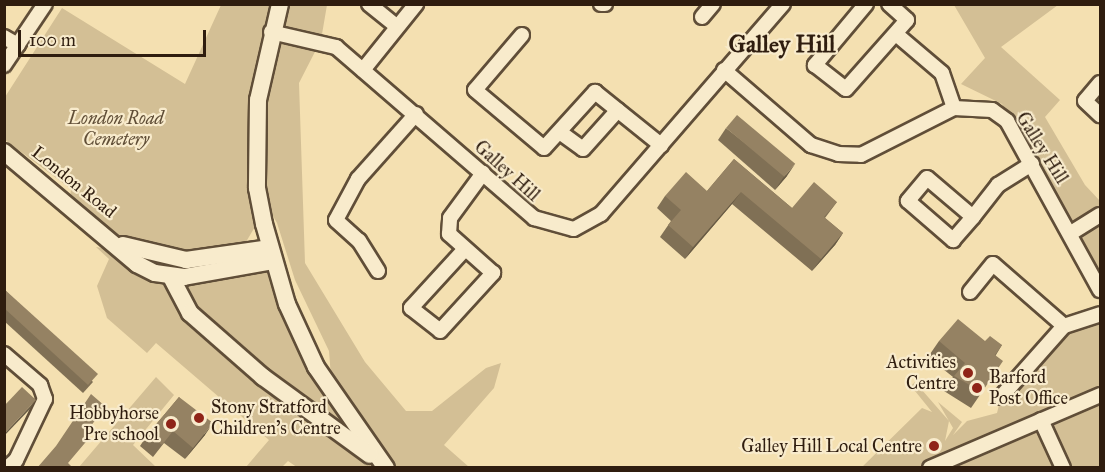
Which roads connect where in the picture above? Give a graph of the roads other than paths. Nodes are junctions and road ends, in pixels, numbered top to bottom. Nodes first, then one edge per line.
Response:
1 (45, 4) edge
2 (280, 4) edge
3 (369, 4) edge
4 (416, 4) edge
5 (713, 4) edge
6 (783, 4) edge
7 (866, 4) edge
8 (889, 4) edge
9 (702, 17) dead end
10 (397, 27) junction
11 (271, 32) junction
12 (896, 34) junction
13 (522, 35) dead end
14 (4, 36) edge
15 (18, 45) junction
16 (4, 65) edge
17 (363, 70) junction
18 (724, 70) junction
19 (1101, 83) edge
20 (954, 108) junction
21 (618, 110) junction
22 (416, 114) junction
23 (1101, 115) edge
24 (561, 133) junction
25 (661, 145) junction
26 (4, 152) edge
27 (1032, 164) junction
28 (483, 173) junction
29 (1101, 215) edge
30 (973, 217) junction
31 (1071, 232) junction
32 (119, 244) junction
33 (465, 249) junction
34 (272, 254) junction
35 (378, 271) dead end
36 (171, 277) junction
37 (1101, 290) edge
38 (970, 292) dead end
39 (1101, 314) edge
40 (1064, 326) junction
41 (4, 354) edge
42 (1100, 395) edge
43 (1001, 397) dead end
44 (1041, 420) junction
45 (385, 466) edge
46 (7, 468) edge
47 (930, 468) edge
48 (1063, 468) edge

1 - 15 street
2 - 11 street
3 - 10 street
4 - 10 street
5 - 9 street
6 - 18 street, Galley Hill
7 - 12 street
8 - 12 street
10 - 17 street
11 - 17 street, Galley Hill
11 - 34 street
12 - 20 street
13 - 24 street
14 - 15 street
15 - 16 street
17 - 22 street, Galley Hill
18 - 20 street, Galley Hill
18 - 25 street, Galley Hill
19 - 23 street
20 - 27 street, Galley Hill
21 - 24 street
21 - 24 street
21 - 25 street
22 - 28 street, Galley Hill
22 - 35 street
25 - 28 street, Galley Hill
26 - 32 street, London Road
27 - 30 street
27 - 31 street, Galley Hill
28 - 33 street
29 - 31 street
30 - 30 street
31 - 37 street, Galley Hill
32 - 34 street, London Road
32 - 36 street, London Road
33 - 33 street
34 - 36 street, London Road
34 - 45 street
36 - 45 street
38 - 40 street
39 - 40 street
40 - 43 street
41 - 46 street
42 - 44 street
44 - 47 street
44 - 48 street

